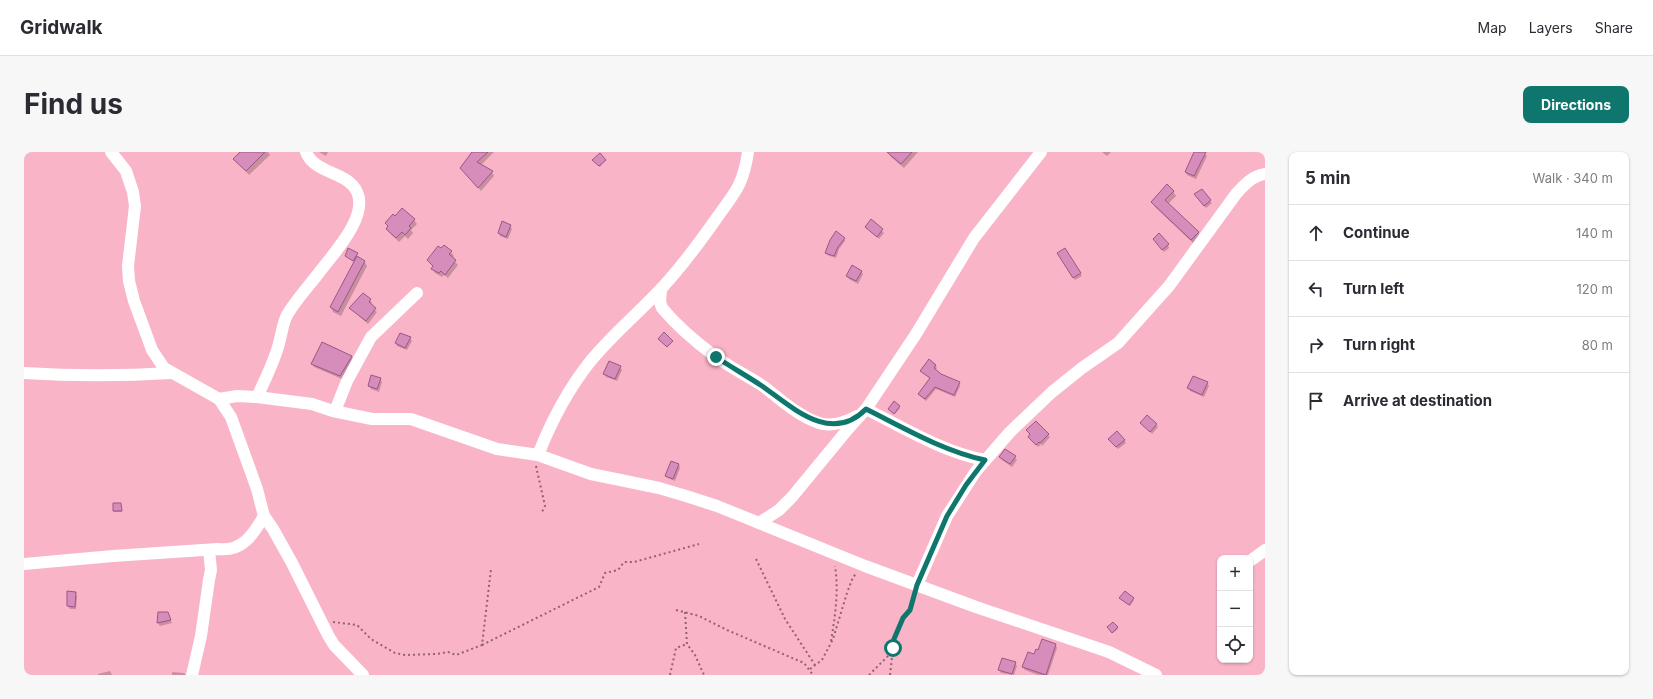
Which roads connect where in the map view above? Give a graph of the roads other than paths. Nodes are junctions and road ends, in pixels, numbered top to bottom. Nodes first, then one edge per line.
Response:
1 (112, 152) edge
2 (306, 152) edge
3 (748, 152) edge
4 (1036, 153) edge
5 (1265, 174) edge
6 (661, 288) junction
7 (417, 293) dead end
8 (24, 373) edge
9 (171, 373) junction
10 (237, 396) junction
11 (257, 397) junction
12 (219, 399) junction
13 (335, 411) junction
14 (863, 412) junction
15 (231, 417) junction
16 (538, 456) junction
17 (985, 460) junction
18 (264, 516) junction
19 (758, 523) junction
20 (210, 550) junction
21 (1265, 550) edge
22 (1253, 558) edge
23 (24, 564) edge
24 (917, 585) junction
25 (192, 675) edge
26 (363, 675) edge
27 (1156, 675) edge

1 - 9 street
2 - 11 street
3 - 6 street
4 - 14 street
5 - 17 street
6 - 14 street
6 - 16 street
7 - 13 street
8 - 9 street
9 - 12 street
10 - 11 street
10 - 12 street
10 - 15 street
11 - 13 street
12 - 15 street
13 - 16 street
14 - 17 street
14 - 19 street
15 - 18 street
16 - 19 street
17 - 24 street
18 - 20 street
18 - 26 street
19 - 24 street
20 - 23 street
20 - 25 street
21 - 22 street
24 - 27 street

